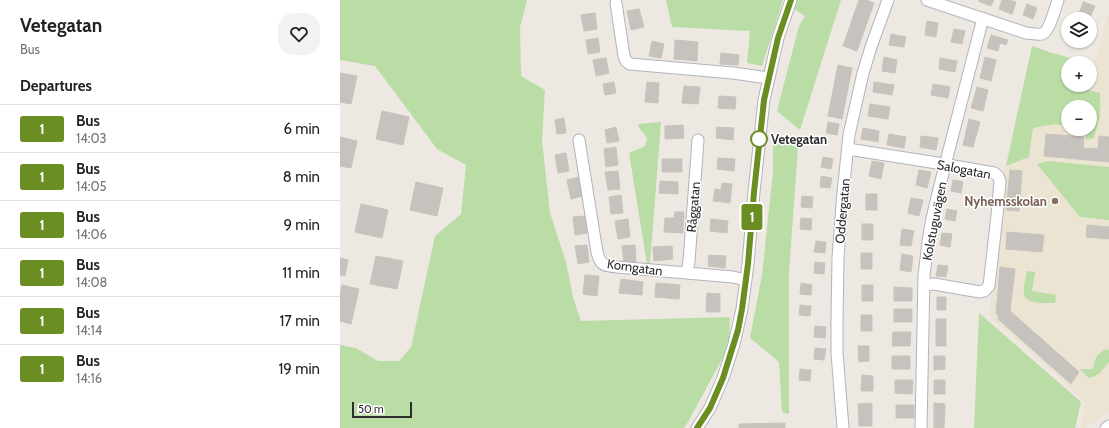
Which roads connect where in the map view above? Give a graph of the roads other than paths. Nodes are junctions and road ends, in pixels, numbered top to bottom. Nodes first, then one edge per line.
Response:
1 (791, 0) edge
2 (888, 0) edge
3 (927, 0) edge
4 (1058, 0) edge
5 (616, 3) dead end
6 (983, 18) junction
7 (768, 78) junction
8 (579, 140) dead end
9 (698, 140) dead end
10 (848, 149) junction
11 (945, 165) junction
12 (686, 273) junction
13 (746, 280) junction
14 (924, 285) junction
15 (1109, 426) edge
16 (697, 428) edge
17 (843, 428) edge
18 (921, 428) edge
19 (1106, 428) edge

1 - 7 street
2 - 10 street, Oddergatan
3 - 6 street
4 - 6 street
5 - 7 street
6 - 11 street, Kolstuguvägen
7 - 13 street
8 - 12 street, Korngatan
9 - 12 street, Råggatan
10 - 11 street, Salogatan
10 - 17 street, Oddergatan
11 - 14 street, Kolstuguvägen
11 - 14 street, Salogatan
12 - 13 street, Korngatan
13 - 16 street
14 - 18 street, Kolstuguvägen
15 - 19 street

